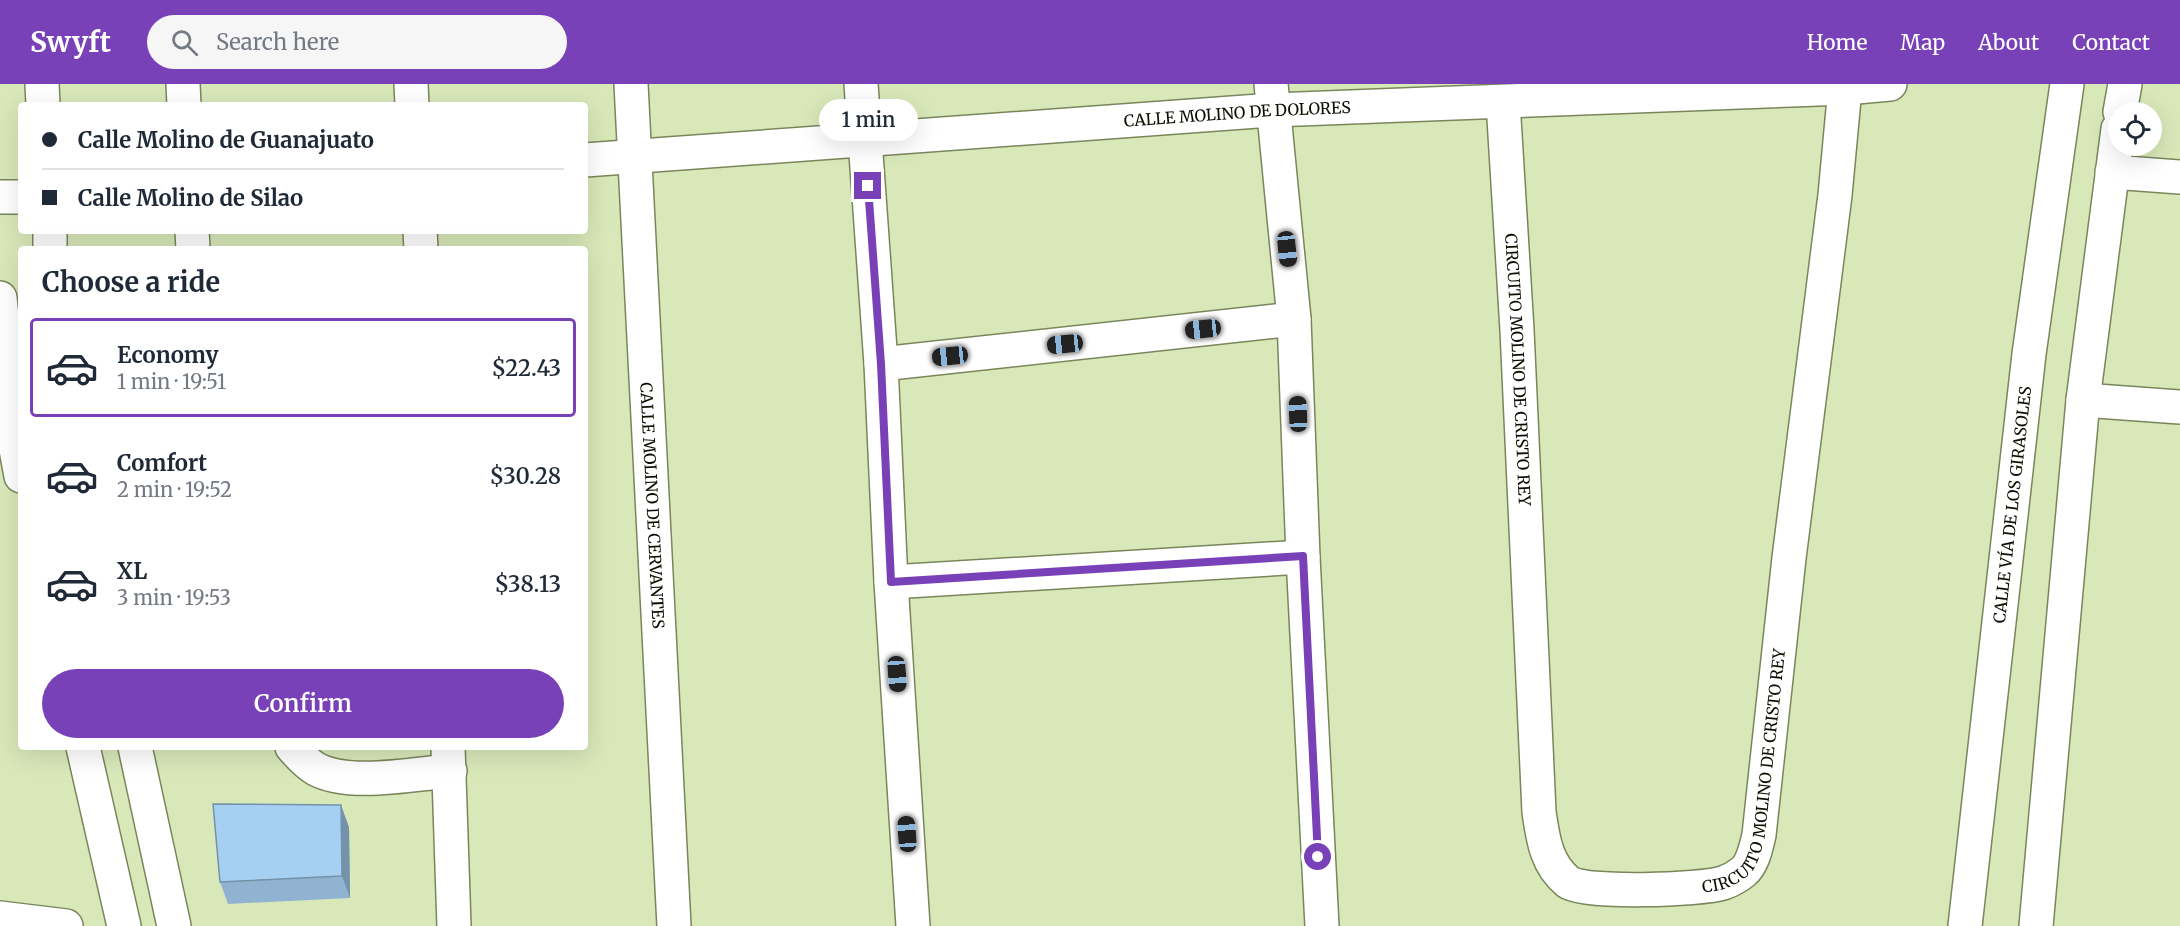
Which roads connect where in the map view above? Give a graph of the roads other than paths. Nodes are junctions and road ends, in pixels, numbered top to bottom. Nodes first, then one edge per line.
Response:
1 (42, 84) edge
2 (183, 84) edge
3 (411, 84) edge
4 (631, 84) edge
5 (861, 84) edge
6 (1890, 84) edge
7 (2067, 84) edge
8 (2124, 84) edge
9 (1845, 88) junction
10 (1272, 97) edge
11 (43, 102) edge
12 (184, 102) edge
13 (412, 102) edge
14 (1503, 102) junction
15 (2121, 102) edge
16 (865, 141) junction
17 (636, 155) junction
18 (2114, 156) edge
19 (588, 160) edge
20 (2112, 172) junction
21 (2180, 177) edge
22 (0, 197) edge
23 (18, 197) edge
24 (0, 298) edge
25 (1294, 319) junction
26 (881, 364) junction
27 (2083, 400) junction
28 (2180, 407) edge
29 (12, 458) edge
30 (1303, 556) junction
31 (891, 582) junction
32 (84, 750) edge
33 (136, 750) edge
34 (295, 750) edge
35 (449, 759) edge
36 (0, 918) edge
37 (66, 926) edge
38 (124, 926) edge
39 (174, 926) edge
40 (454, 926) edge
41 (674, 926) edge
42 (913, 926) edge
43 (1322, 926) edge
44 (1965, 926) edge
45 (2036, 926) edge

1 - 11 street
2 - 12 street
3 - 13 street
4 - 17 street, CALLE MOLINO DE CERVANTES
5 - 16 street
6 - 9 street, CALLE MOLINO DE DOLORES
7 - 44 street, CALLE VÍA DE LOS GIRASOLES
8 - 15 street
9 - 14 street, CALLE MOLINO DE DOLORES
9 - 14 street, CIRCUITO MOLINO DE CRISTO REY
10 - 14 street, CALLE MOLINO DE DOLORES
10 - 16 street, CALLE MOLINO DE DOLORES
10 - 25 street
16 - 17 street, CALLE MOLINO DE DOLORES
16 - 26 street
17 - 19 street, CALLE MOLINO DE DOLORES
17 - 41 street, CALLE MOLINO DE CERVANTES
18 - 20 street
20 - 21 street
20 - 27 street
22 - 23 street
24 - 29 street
25 - 26 street
25 - 30 street
26 - 31 street
27 - 28 street
27 - 45 street
30 - 31 street
30 - 43 street
31 - 42 street
32 - 38 street
33 - 39 street
34 - 35 street
35 - 40 street
36 - 37 street

